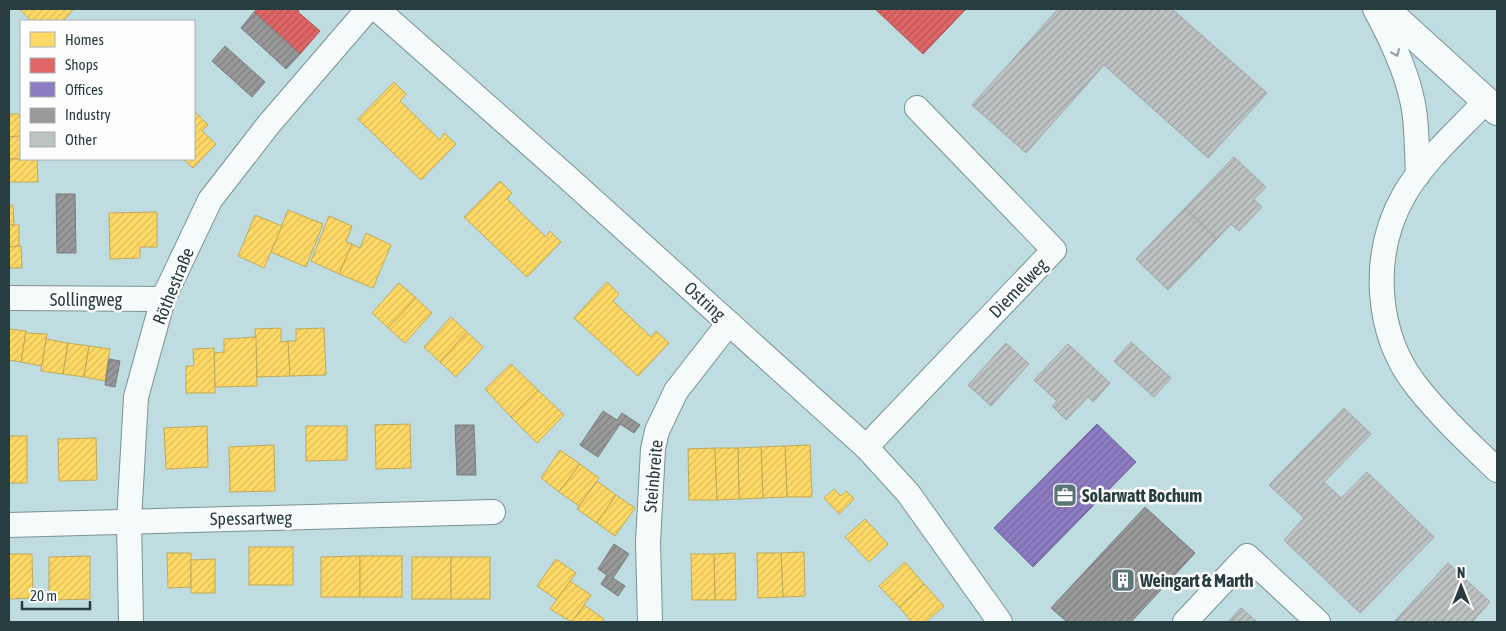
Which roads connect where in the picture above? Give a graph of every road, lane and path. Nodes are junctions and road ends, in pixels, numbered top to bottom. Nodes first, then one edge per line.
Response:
1 (368, 9) edge
2 (377, 9) edge
3 (1375, 9) edge
4 (1385, 9) edge
5 (1494, 101) edge
6 (917, 108) dead end
7 (1418, 175) junction
8 (9, 298) edge
9 (163, 299) junction
10 (729, 323) junction
11 (866, 447) junction
12 (1497, 470) edge
13 (493, 512) dead end
14 (129, 521) junction
15 (9, 525) edge
16 (131, 622) edge
17 (650, 622) edge
18 (1000, 622) edge
19 (1185, 622) edge
20 (1318, 622) edge

1 - 9 street, Röthestraße
2 - 10 street, Ostring
3 -> 7 street
4 - 5 main road
5 - 7 street
6 - 11 street, Diemelweg
7 - 12 street
8 - 9 street, Sollingweg
9 - 14 street, Röthestraße
10 - 11 street, Ostring
10 - 17 street, Steinbreite
11 - 18 street, Ostring
13 - 14 street, Spessartweg
14 - 15 street, Spessartweg
14 - 16 street, Röthestraße
19 - 20 street

